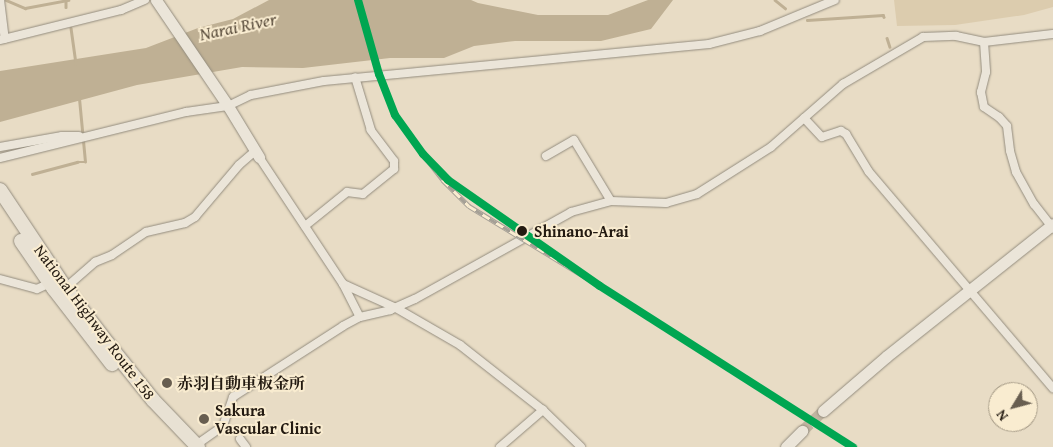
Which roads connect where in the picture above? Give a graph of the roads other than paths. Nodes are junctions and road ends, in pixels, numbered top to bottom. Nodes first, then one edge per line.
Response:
1 (0, 0) edge
2 (145, 0) edge
3 (835, 0) edge
4 (157, 1) edge
5 (1053, 34) edge
6 (2, 39) edge
7 (984, 42) junction
8 (355, 77) junction
9 (226, 102) junction
10 (804, 118) junction
11 (91, 136) junction
12 (0, 148) edge
13 (257, 154) junction
14 (546, 156) dead end
15 (0, 158) edge
16 (0, 190) edge
17 (611, 200) junction
18 (0, 208) edge
19 (305, 226) junction
20 (1052, 226) edge
21 (0, 280) edge
22 (343, 284) junction
23 (58, 286) junction
24 (969, 290) junction
25 (396, 308) junction
26 (360, 317) junction
27 (1053, 388) edge
28 (543, 410) junction
29 (823, 411) tunnel mouth
30 (802, 430) tunnel mouth
31 (240, 439) dead end
32 (193, 447) edge
33 (246, 447) edge
34 (500, 447) edge
35 (581, 447) edge
36 (786, 447) edge

1 - 6 street
2 - 6 street
3 - 8 street
4 - 9 street
5 - 7 street
7 - 10 street
7 - 20 street
8 - 9 street
8 - 19 street
9 - 11 street
9 - 13 street
10 - 17 street
10 - 24 street
11 - 12 street
11 - 15 street
13 - 19 street
13 - 23 street
14 - 17 street
16 - 23 highway, National Highway Route 158
17 - 25 street
18 - 23 highway, National Highway Route 158
19 - 22 street
20 - 24 street
21 - 23 street
22 - 25 street
22 - 26 street
23 - 32 highway, National Highway Route 158
24 - 27 street
24 - 29 street
25 - 26 street
25 - 28 street
26 - 32 street
28 - 34 street
28 - 35 street
30 - 36 street
31 - 33 street

